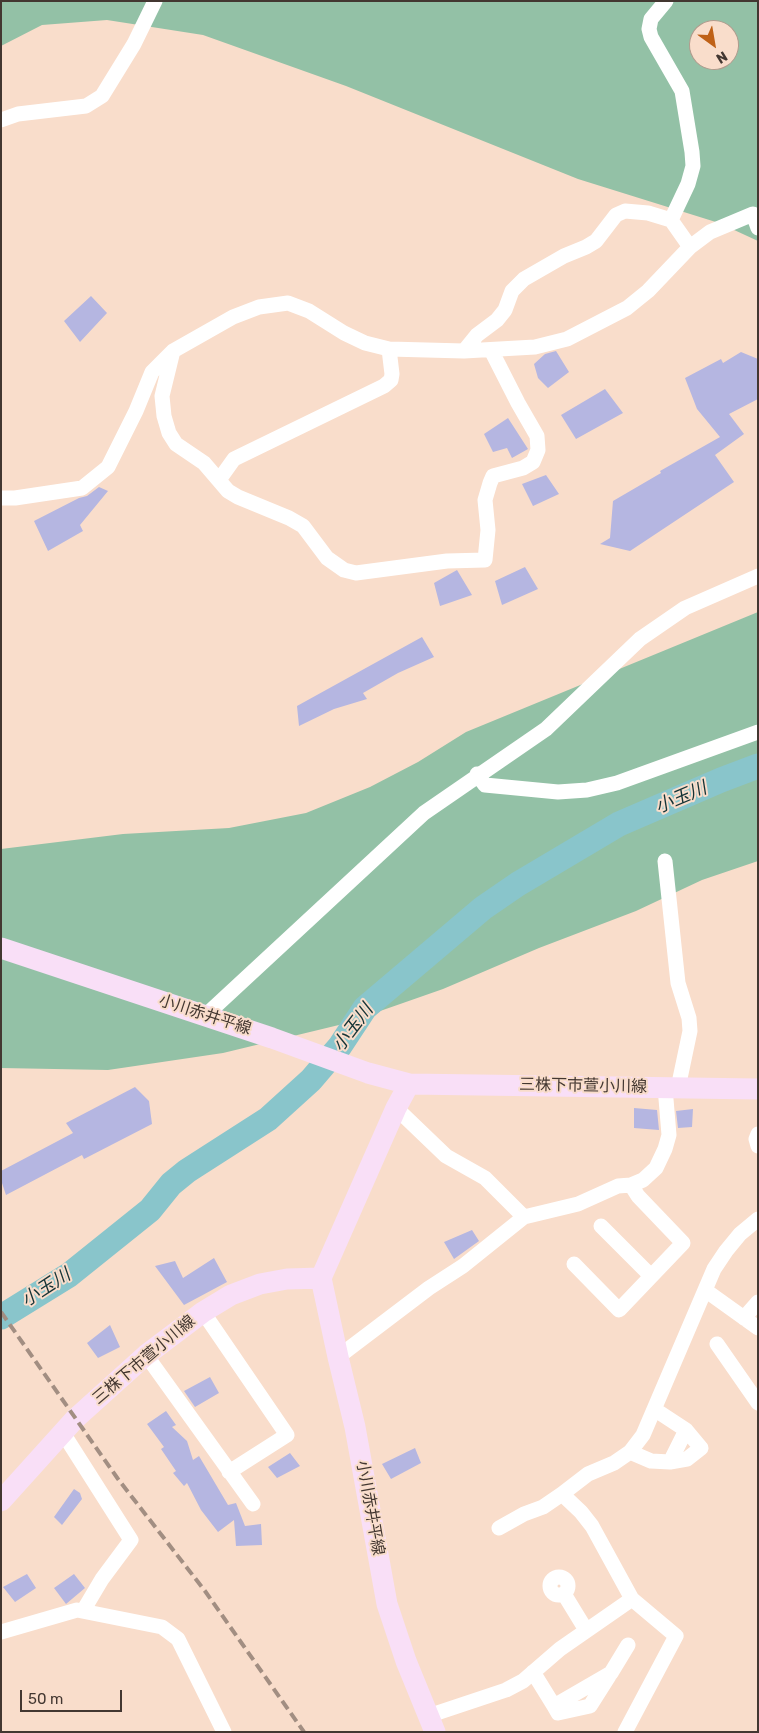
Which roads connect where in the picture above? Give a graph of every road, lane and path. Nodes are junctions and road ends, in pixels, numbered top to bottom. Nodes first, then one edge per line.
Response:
1 (155, 1) edge
2 (666, 1) edge
3 (1, 120) edge
4 (756, 218) edge
5 (671, 220) junction
6 (690, 247) junction
7 (389, 349) junction
8 (491, 350) junction
9 (173, 351) junction
10 (464, 351) junction
11 (219, 480) junction
12 (1, 498) edge
13 (758, 576) edge
14 (758, 732) edge
15 (477, 774) junction
16 (665, 861) dead end
17 (1, 948) edge
18 (206, 1015) junction
19 (409, 1084) junction
20 (671, 1088) junction
21 (758, 1089) edge
22 (396, 1108) junction
23 (758, 1134) edge
24 (758, 1146) edge
25 (631, 1185) junction
26 (524, 1217) junction
27 (758, 1219) edge
28 (601, 1226) dead end
29 (574, 1264) dead end
30 (651, 1276) junction
31 (321, 1278) junction
32 (705, 1290) junction
33 (758, 1302) edge
34 (203, 1312) junction
35 (744, 1318) junction
36 (758, 1328) edge
37 (717, 1344) dead end
38 (146, 1355) junction
39 (338, 1357) junction
40 (756, 1397) edge
41 (654, 1408) junction
42 (686, 1430) junction
43 (62, 1433) junction
44 (630, 1452) junction
45 (670, 1462) junction
46 (230, 1472) junction
47 (562, 1494) junction
48 (1, 1501) edge
49 (253, 1504) dead end
50 (500, 1528) dead end
51 (564, 1594) dead end
52 (632, 1598) junction
53 (83, 1611) junction
54 (586, 1630) junction
55 (1, 1632) edge
56 (628, 1645) dead end
57 (533, 1672) junction
58 (431, 1724) edge
59 (224, 1732) edge
60 (625, 1732) edge

1 - 3 street
2 - 5 street
4 - 6 street
5 - 6 street
5 - 10 street
6 - 8 street
7 - 9 street
7 - 10 street
7 - 11 street
8 - 10 street
8 - 11 street
9 - 11 street
9 - 12 street
13 - 15 street
14 - 15 street
15 - 18 street
16 - 20 street
17 - 18 main road, 小川赤井平線
18 - 19 main road, 小川赤井平線
19 - 20 main road, 三株下市萱小川線
19 - 22 main road
20 - 21 main road, 三株下市萱小川線
20 - 25 street
22 - 26 street
22 - 31 main road
23 - 24 street
25 - 26 street
25 - 30 street
26 - 39 street
27 - 32 street
28 - 30 street
29 - 30 street
31 - 34 main road, 三株下市萱小川線
31 - 39 main road, 小川赤井平線
32 - 35 street
32 - 41 street
33 - 35 street
34 - 38 main road, 三株下市萱小川線
34 - 46 street
35 - 36 street
37 - 40 street
38 - 43 main road, 三株下市萱小川線
38 - 46 street
39 - 58 main road, 小川赤井平線
41 - 42 street
41 - 44 street
42 - 45 street
42 - 45 street
43 - 48 main road, 三株下市萱小川線
43 - 53 street
44 - 45 street
44 - 47 street
46 - 49 street
47 - 50 street
47 - 52 street
51 - 54 street
52 - 54 street
52 - 60 street
53 - 55 street
53 - 59 street
54 - 57 street
56 - 57 street
57 - 58 street

